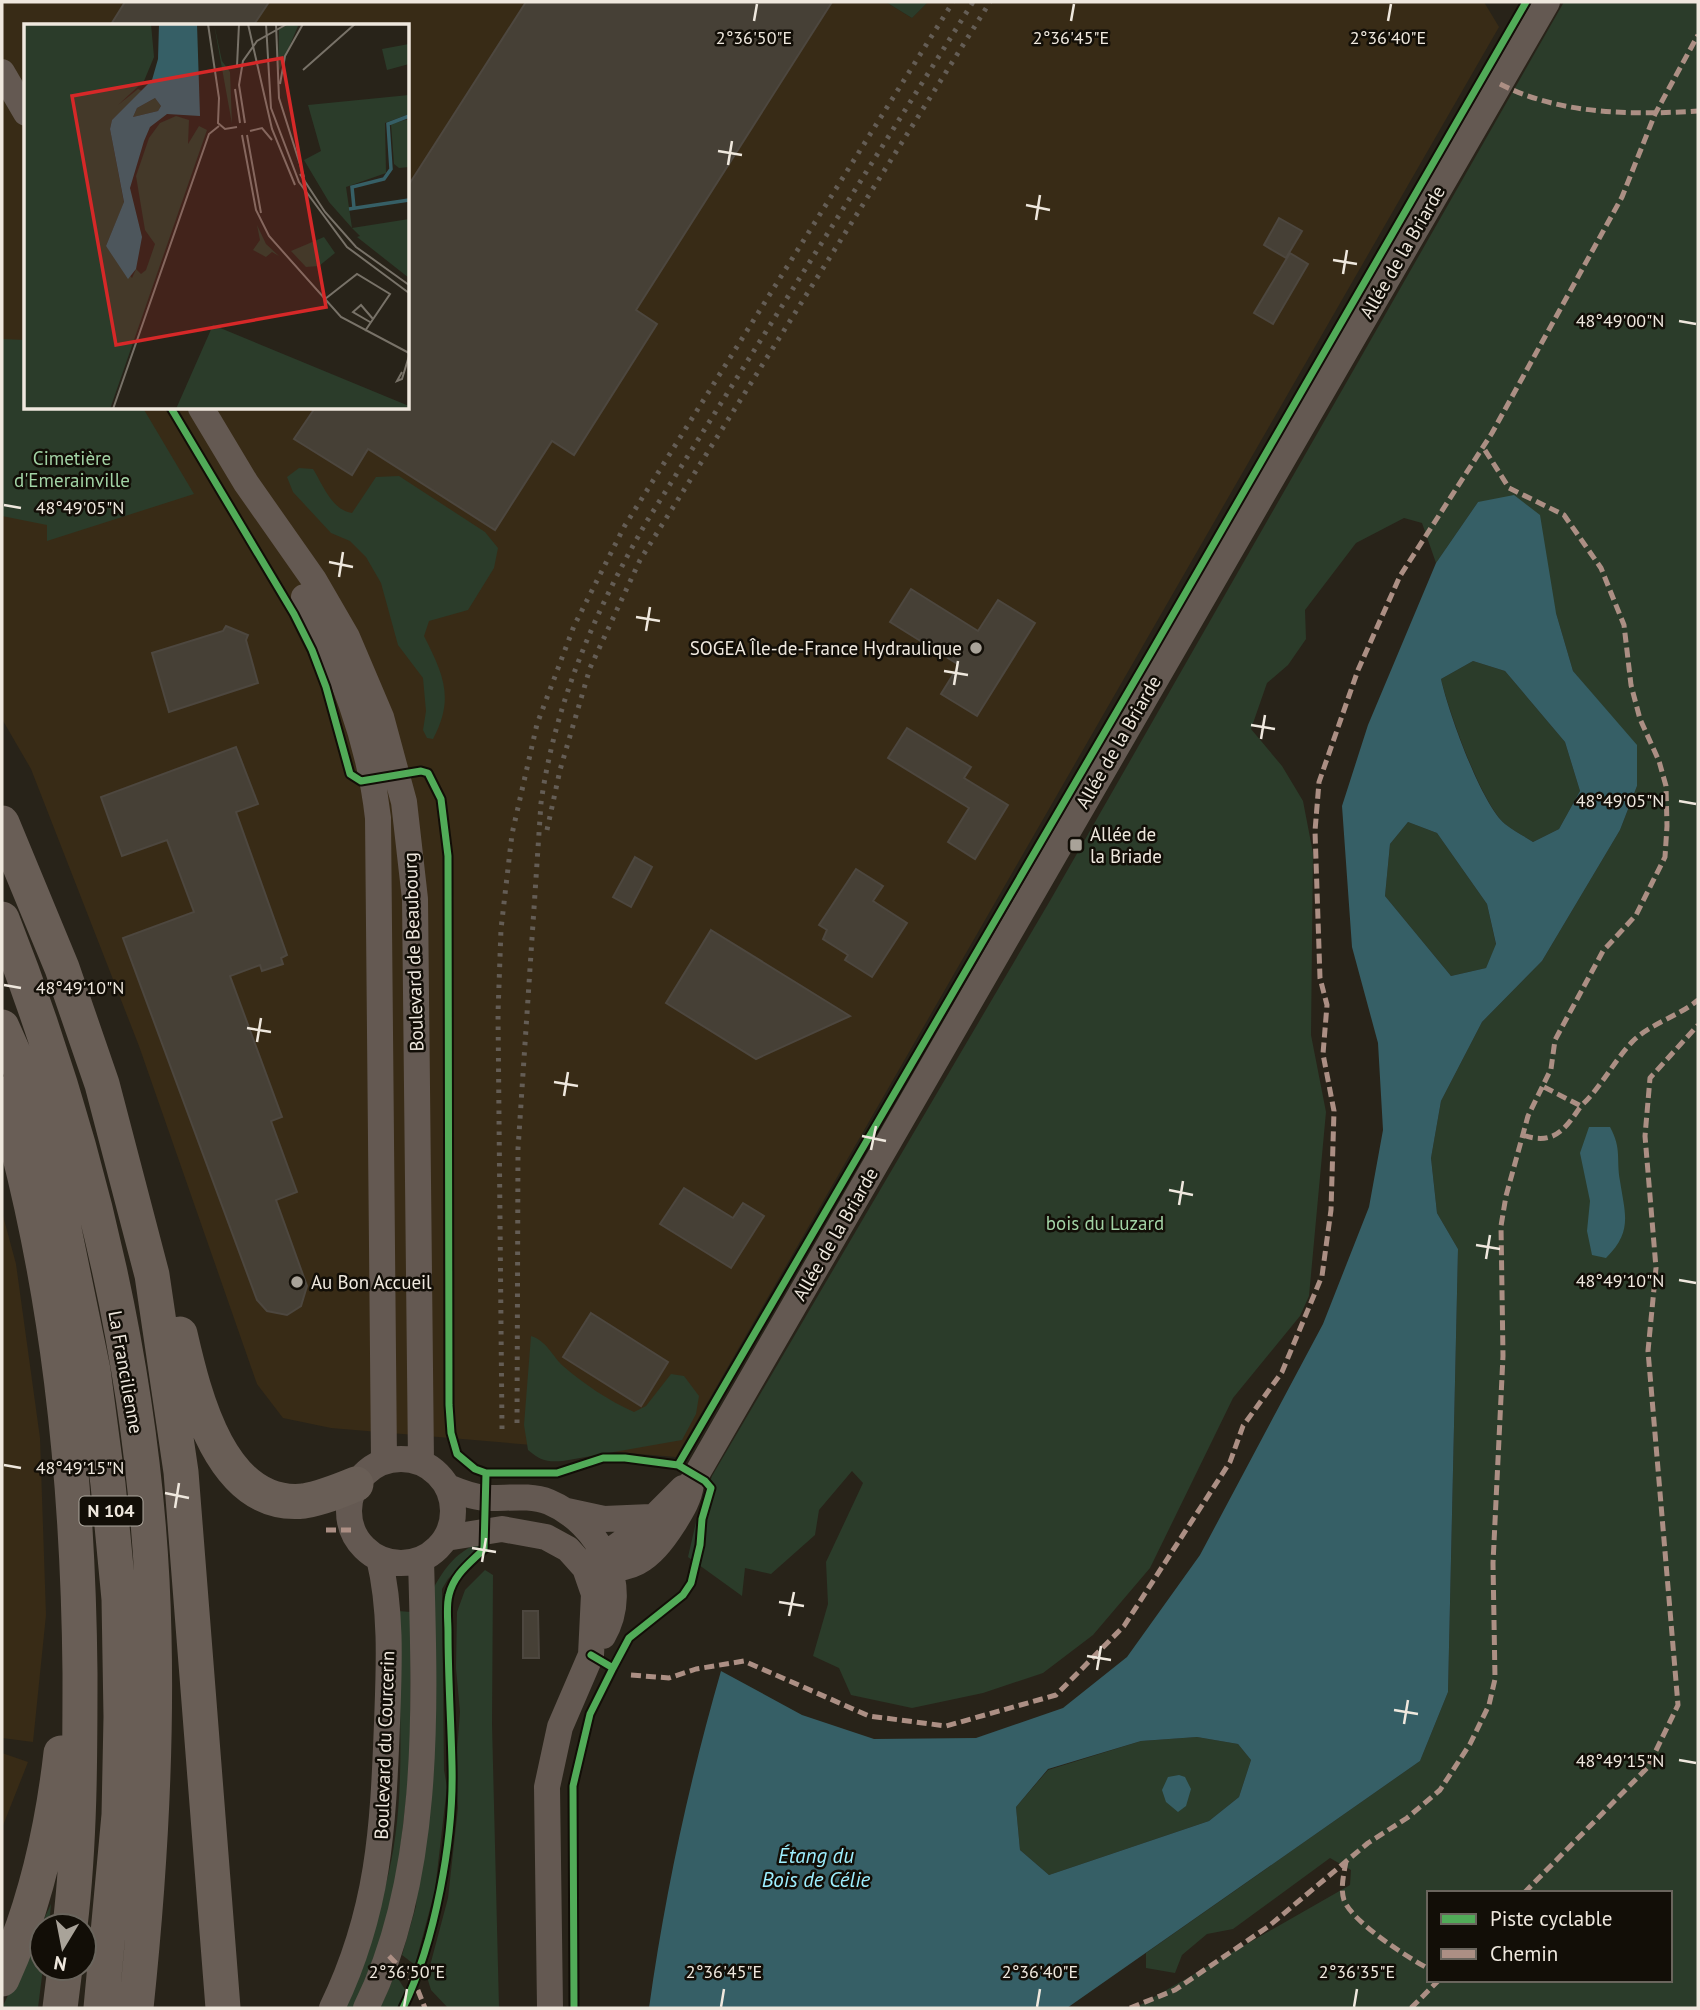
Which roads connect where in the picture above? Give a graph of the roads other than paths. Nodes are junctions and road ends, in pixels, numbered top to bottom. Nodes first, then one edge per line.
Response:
1 (1547, 2) edge
2 (2, 72) edge
3 (24, 110) edge
4 (202, 410) edge
5 (246, 483) junction
6 (2, 823) edge
7 (2, 919) edge
8 (2, 1027) edge
9 (2, 1088) edge
10 (152, 1275) junction
11 (384, 1461) junction
12 (421, 1462) junction
13 (356, 1484) junction
14 (691, 1484) junction
15 (448, 1487) junction
16 (564, 1510) junction
17 (651, 1517) junction
18 (446, 1538) junction
19 (379, 1558) junction
20 (421, 1560) junction
21 (601, 1565) junction
22 (80, 1705) junction
23 (71, 1912) edge
24 (2, 1979) edge
25 (63, 1982) edge
26 (60, 2008) edge
27 (101, 2008) edge
28 (136, 2008) edge
29 (223, 2008) edge
30 (332, 2008) edge
31 (366, 2008) edge
32 (551, 2008) edge

1 - 14 main road, Allée de la Briarde
2 - 3 main road
4 - 5 main road, Boulevard de Beaubourg
5 - 11 main road, Boulevard de Beaubourg
5 - 12 main road, Boulevard de Beaubourg
6 - 10 highway
7 - 28 highway, La Francilienne / N 104
8 - 27 highway, La Francilienne / N 104
9 - 22 highway
10 - 13 highway
10 - 29 highway
11 - 12 main road
11 - 13 main road
12 - 15 main road
13 - 19 main road
14 - 17 main road, Allée de la Briarde
14 - 21 main road, Allée de la Briarde
15 - 16 main road
15 - 18 main road
16 - 17 main road
16 - 21 main road
17 - 21 main road, Allée de la Briarde
18 - 20 main road
18 - 21 main road
19 - 20 main road
19 - 30 main road, Boulevard du Courcerin
20 - 31 main road, Boulevard du Courcerin
21 - 32 main road
22 - 23 highway
22 - 24 highway
25 - 26 highway

